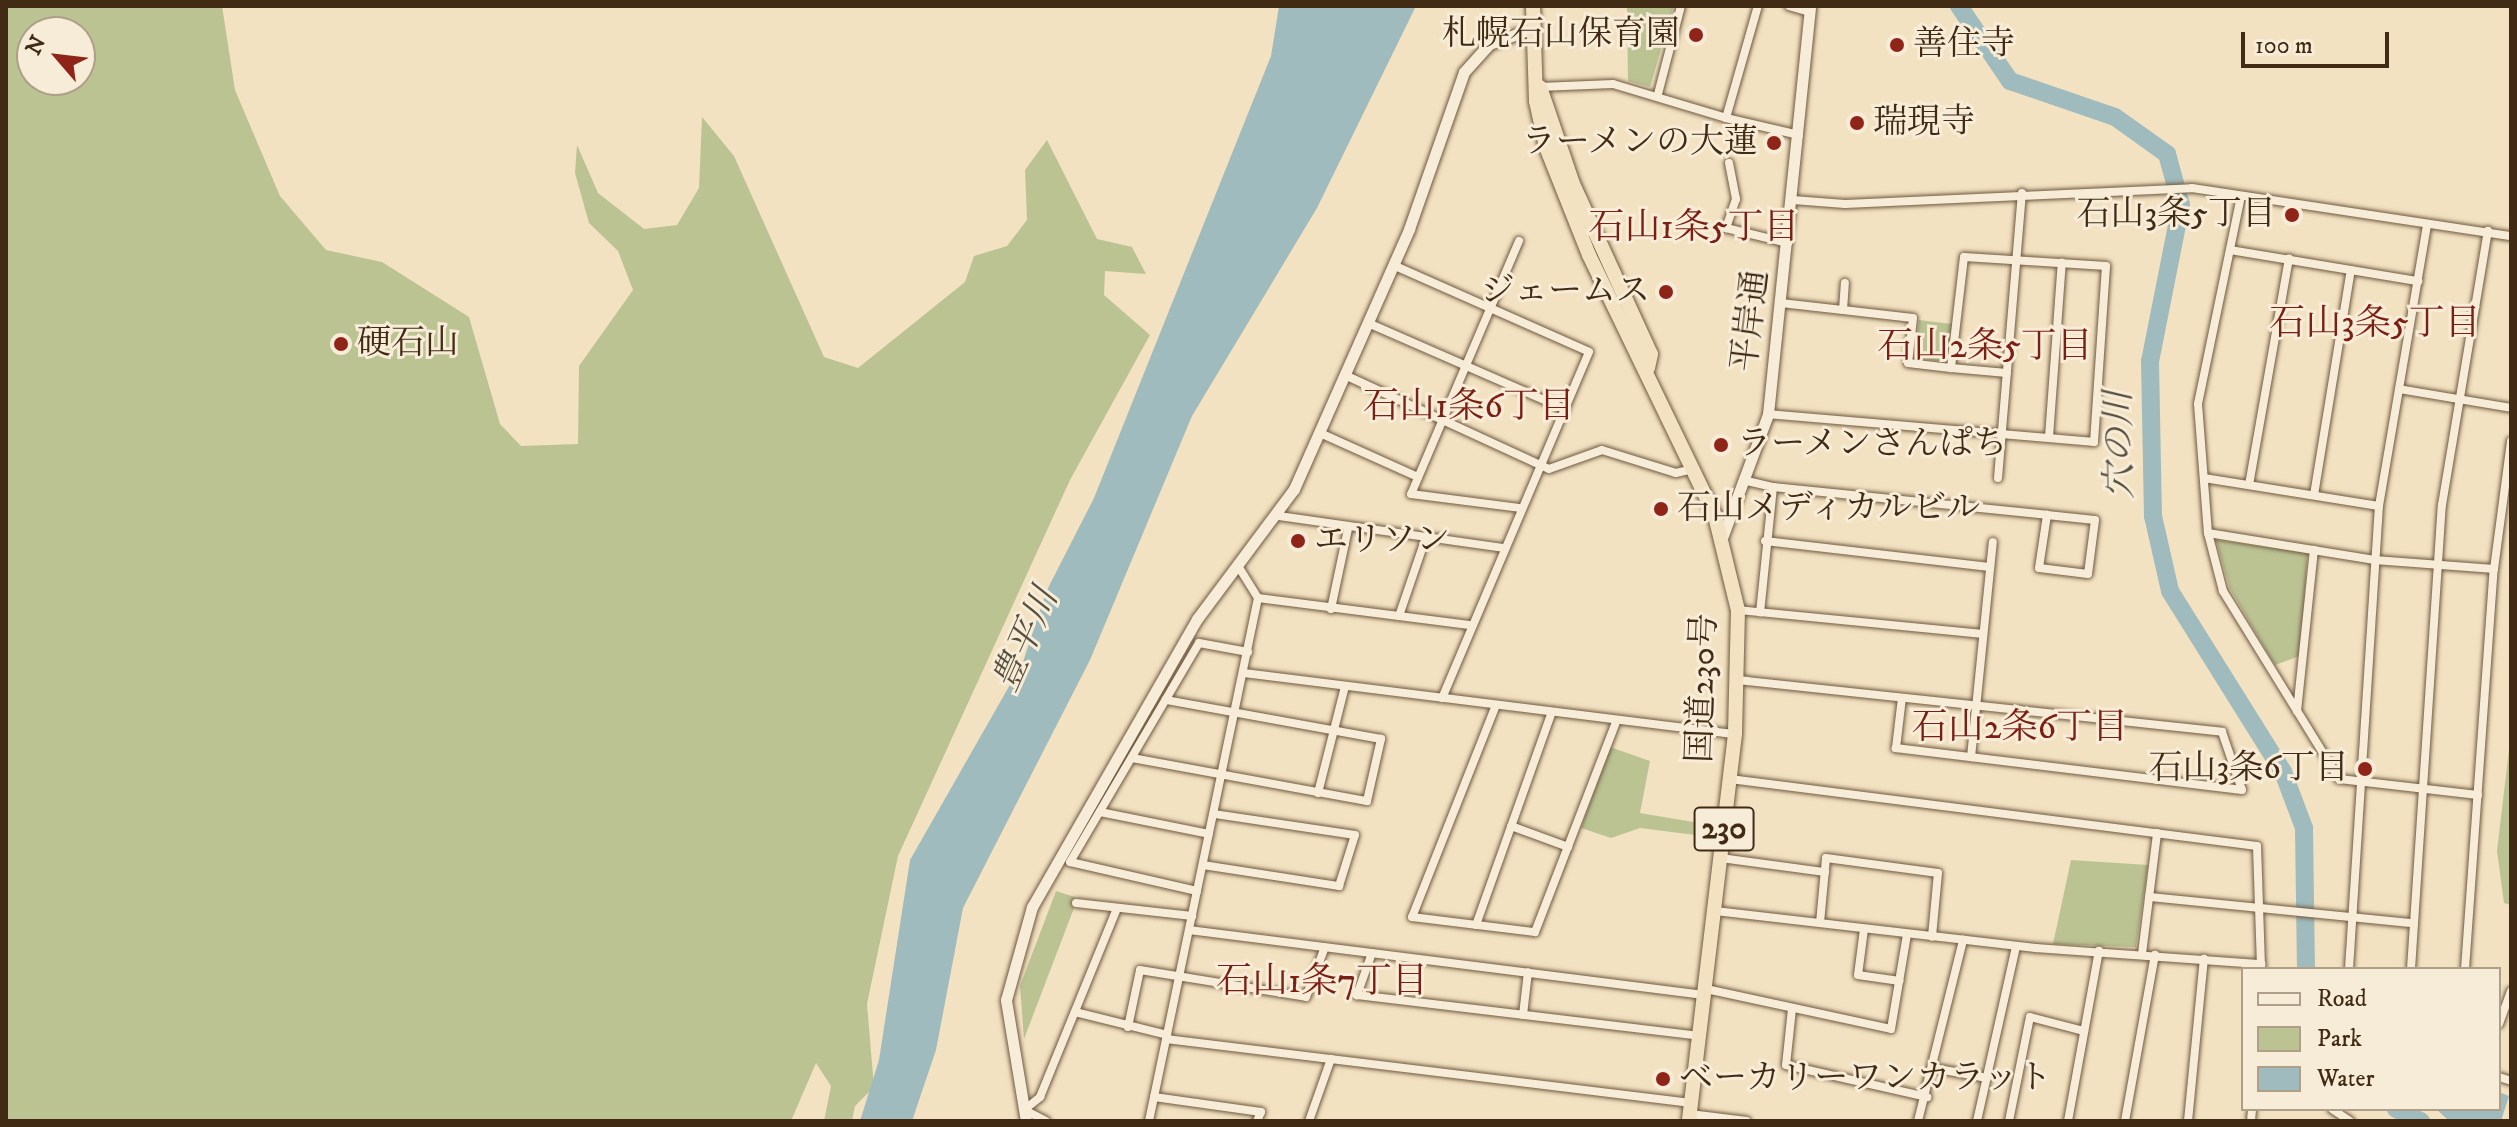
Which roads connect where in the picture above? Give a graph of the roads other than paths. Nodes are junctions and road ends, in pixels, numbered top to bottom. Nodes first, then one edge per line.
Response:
1 (1533, 6) edge
2 (1681, 6) edge
3 (1758, 6) edge
4 (1789, 6) edge
5 (1810, 9) edge
6 (1534, 28) junction
7 (1540, 87) junction
8 (1658, 94) junction
9 (1726, 118) junction
10 (1799, 135) junction
11 (1729, 163) dead end
12 (2022, 193) junction
13 (2241, 196) junction
14 (1793, 200) junction
15 (2427, 225) junction
16 (2488, 231) junction
17 (2511, 236) edge
18 (1519, 241) dead end
19 (1788, 243) junction
20 (2230, 250) junction
21 (2017, 259) junction
22 (2289, 259) junction
23 (2062, 262) junction
24 (1393, 265) junction
25 (2351, 270) junction
26 (2418, 281) junction
27 (1845, 283) dead end
28 (1781, 303) junction
29 (1491, 308) junction
30 (1843, 310) junction
31 (1368, 323) junction
32 (1465, 366) junction
33 (1951, 368) junction
34 (2007, 373) junction
35 (1347, 376) junction
36 (2399, 389) junction
37 (2460, 398) junction
38 (2511, 408) edge
39 (1565, 409) junction
40 (1768, 414) junction
41 (1443, 422) junction
42 (2002, 432) junction
43 (1320, 433) junction
44 (2049, 437) junction
45 (2511, 441) edge
46 (1540, 466) junction
47 (1694, 469) junction
48 (1418, 477) junction
49 (1998, 478) dead end
50 (2204, 478) junction
51 (1747, 481) junction
52 (2249, 485) junction
53 (1773, 487) junction
54 (2314, 495) junction
55 (2379, 506) junction
56 (1521, 508) junction
57 (2047, 515) junction
58 (1279, 516) junction
59 (1348, 529) junction
60 (2208, 533) junction
61 (1426, 537) junction
62 (1722, 538) junction
63 (1765, 541) junction
64 (1993, 542) dead end
65 (1503, 548) junction
66 (2314, 550) junction
67 (2375, 560) junction
68 (2437, 565) junction
69 (1989, 567) junction
70 (1239, 568) junction
71 (2494, 569) junction
72 (1258, 598) junction
73 (1331, 609) junction
74 (1738, 610) junction
75 (1760, 612) junction
76 (1399, 616) junction
77 (1469, 625) junction
78 (1982, 634) junction
79 (1248, 652) junction
80 (1244, 673) junction
81 (1738, 680) junction
82 (1345, 686) junction
83 (1442, 698) junction
84 (1902, 698) junction
85 (1166, 700) junction
86 (1496, 705) junction
87 (1976, 705) junction
88 (2297, 711) junction
89 (1552, 712) junction
90 (1235, 716) junction
91 (1617, 720) junction
92 (1333, 731) junction
93 (1735, 734) junction
94 (1971, 757) junction
95 (1132, 758) junction
96 (1222, 777) junction
97 (1730, 779) junction
98 (2359, 783) junction
99 (2420, 789) junction
100 (1318, 793) junction
101 (2478, 795) junction
102 (1100, 812) junction
103 (1214, 814) junction
104 (1511, 826) junction
105 (2157, 833) junction
106 (1209, 834) junction
107 (1568, 847) junction
108 (1721, 858) junction
109 (1203, 865) junction
110 (1825, 872) junction
111 (1197, 891) junction
112 (2149, 897) junction
113 (1076, 903) dead end
114 (1117, 908) junction
115 (2260, 909) junction
116 (1715, 911) junction
117 (1192, 916) junction
118 (2349, 918) junction
119 (1820, 923) junction
120 (2409, 923) junction
121 (1476, 925) junction
122 (1864, 929) junction
123 (1189, 930) junction
124 (1907, 934) junction
125 (1932, 937) junction
126 (1963, 940) junction
127 (2016, 946) junction
128 (1325, 947) junction
129 (2099, 951) junction
130 (1372, 953) junction
131 (2142, 954) junction
132 (2155, 955) junction
133 (2204, 959) junction
134 (2261, 966) edge
135 (2349, 967) edge
136 (2411, 967) edge
137 (2465, 967) edge
138 (1528, 972) junction
139 (1179, 976) junction
140 (1900, 981) junction
141 (2511, 991) edge
142 (1705, 992) junction
143 (1792, 1009) junction
144 (1075, 1012) junction
145 (1523, 1015) junction
146 (2501, 1019) edge
147 (1128, 1027) junction
148 (2084, 1031) junction
149 (1700, 1036) junction
150 (1166, 1037) junction
151 (1331, 1059) junction
152 (1933, 1068) junction
153 (1987, 1078) junction
154 (1154, 1097) junction
155 (1927, 1097) junction
156 (1690, 1113) edge
157 (1025, 1116) edge
158 (1046, 1121) edge
159 (1149, 1121) edge
160 (1257, 1121) edge
161 (1309, 1121) edge
162 (1747, 1121) edge
163 (1918, 1121) edge
164 (1977, 1121) edge
165 (2009, 1121) edge
166 (2068, 1121) edge
167 (2125, 1121) edge
168 (2188, 1121) edge

1 - 6 highway, 国道230号 / 230
2 - 8 street
3 - 9 street
4 - 5 street
5 - 10 street, 平岸通
6 - 7 highway, 国道230号 / 230
6 - 24 street
7 - 8 street
7 - 47 highway, 国道230号 / 230
8 - 9 street
9 - 10 street
10 - 14 street, 平岸通
11 - 19 street
12 - 13 street
12 - 14 street
12 - 21 street
13 - 15 street
13 - 20 street
14 - 19 street, 平岸通
15 - 16 street
15 - 26 street
16 - 17 street
16 - 37 street
18 - 29 street
19 - 28 street, 平岸通
20 - 22 street
20 - 50 street
21 - 23 street
21 - 33 street
21 - 34 street
22 - 25 street
22 - 52 street
23 - 44 street
23 - 44 street
24 - 29 street
24 - 31 street
25 - 26 street
25 - 54 street
26 - 36 street
27 - 30 street
28 - 30 street
28 - 40 street, 平岸通
29 - 32 street
29 - 39 street
30 - 33 street
31 - 32 street
31 - 35 street
32 - 39 street
32 - 41 street
33 - 34 street
34 - 42 street
35 - 41 street
35 - 43 street
36 - 37 street
36 - 55 street
37 - 38 street
37 - 68 street
39 - 46 street
40 - 42 street
40 - 51 street, 平岸通
41 - 46 street
41 - 48 street
42 - 44 street
42 - 49 street
43 - 48 street
43 - 58 street
45 - 71 street
46 - 47 street
46 - 56 street
47 - 62 highway, 国道230号 / 230
48 - 56 street
50 - 52 street
50 - 60 street
51 - 53 street
51 - 62 street, 平岸通
52 - 54 street
53 - 57 street
53 - 63 street
54 - 55 street
55 - 67 street
56 - 65 street
57 - 57 street
58 - 59 street
58 - 70 street
59 - 61 street
59 - 73 street
60 - 66 street
60 - 88 street
61 - 65 street
61 - 76 street
62 - 74 highway, 国道230号 / 230
63 - 69 street
63 - 75 street
64 - 69 street
65 - 77 street
66 - 67 street
66 - 88 street
67 - 68 street
67 - 98 street
68 - 71 street
68 - 99 street
69 - 78 street
70 - 72 street
70 - 157 street
71 - 101 street
72 - 73 street
72 - 79 street
73 - 76 street
74 - 75 street
74 - 81 highway, 国道230号 / 230
75 - 78 street
76 - 77 street
77 - 83 street
78 - 87 street
79 - 80 street
79 - 85 street
80 - 82 street
80 - 90 street
81 - 84 street
81 - 93 highway, 国道230号 / 230
82 - 83 street
82 - 92 street
83 - 86 street
84 - 87 street
84 - 94 street
85 - 90 street
85 - 95 street
86 - 89 street
86 - 121 street
87 - 94 street
87 - 94 street
88 - 98 street
89 - 91 street
89 - 104 street
90 - 92 street
90 - 96 street
91 - 93 street
91 - 107 street
92 - 100 street
92 - 100 street
93 - 97 highway, 国道230号 / 230
95 - 96 street
95 - 102 street
96 - 100 street
96 - 103 street
97 - 105 street
97 - 108 highway, 国道230号 / 230
98 - 99 street
98 - 118 street
99 - 101 street
99 - 120 street
101 - 137 street
102 - 106 street
102 - 111 street
103 - 106 street
103 - 109 street
104 - 107 street
104 - 121 street
105 - 112 street
105 - 115 street
106 - 109 street
107 - 121 street
108 - 110 street
108 - 116 highway, 国道230号 / 230
109 - 111 street
110 - 119 street
110 - 125 street
111 - 117 street
112 - 115 street
112 - 131 street
113 - 114 street
114 - 117 street
114 - 144 street
115 - 118 street
115 - 134 street
116 - 119 street
116 - 142 highway, 国道230号 / 230
117 - 123 street
118 - 120 street
118 - 135 street
119 - 122 street
120 - 136 street
122 - 124 street
122 - 140 street
123 - 128 street
123 - 139 street
124 - 125 street
124 - 140 street
125 - 126 street
126 - 127 street
126 - 152 street
127 - 129 street
127 - 153 street
128 - 130 street
128 - 139 street
129 - 131 street
129 - 148 street
130 - 138 street
130 - 145 street
131 - 132 street
132 - 133 street
132 - 167 street
133 - 134 street
133 - 168 street
138 - 142 street
138 - 145 street
139 - 147 street
139 - 150 street
140 - 143 street
141 - 146 street
142 - 143 street
142 - 149 highway, 国道230号 / 230
143 - 155 street
144 - 147 street
144 - 157 street
145 - 149 street
147 - 150 street
148 - 165 street
148 - 166 street
149 - 156 highway, 国道230号 / 230
150 - 151 street
150 - 154 street
151 - 156 street
151 - 161 street
152 - 153 street
152 - 155 street
153 - 164 street
154 - 159 street
154 - 160 street
155 - 163 street
156 - 162 street
157 - 158 street

